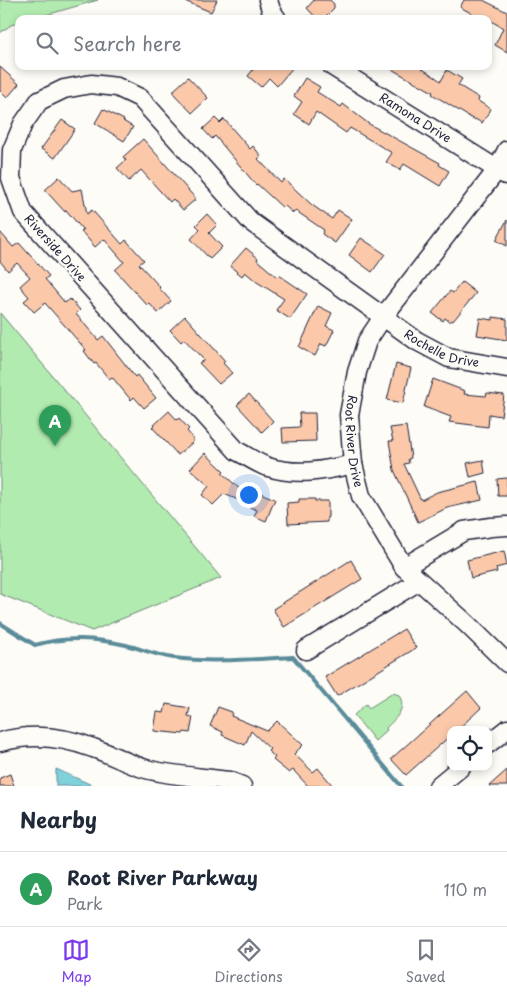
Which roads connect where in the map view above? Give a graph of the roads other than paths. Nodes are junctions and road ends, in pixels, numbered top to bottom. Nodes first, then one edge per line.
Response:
1 (268, 0) edge
2 (274, 15) edge
3 (338, 70) edge
4 (507, 150) edge
5 (502, 173) edge
6 (383, 316) junction
7 (507, 368) edge
8 (352, 464) junction
9 (507, 526) edge
10 (404, 568) junction
11 (419, 581) junction
12 (306, 650) dead end
13 (507, 663) edge
14 (507, 729) edge
15 (492, 741) edge
16 (0, 742) edge
17 (455, 771) edge
18 (242, 786) edge
19 (438, 786) edge

1 - 2 street
3 - 5 street, Ramona Drive
4 - 5 street, Root River Drive
5 - 6 street, Root River Drive
6 - 7 street, Rochelle Drive
6 - 8 street, Root River Drive
6 - 8 street, Riverside Drive
8 - 10 street, Root River Drive
9 - 10 street
10 - 11 street, Root River Drive
11 - 12 street
11 - 13 street, Root River Drive
14 - 15 street
16 - 18 street
17 - 19 street

